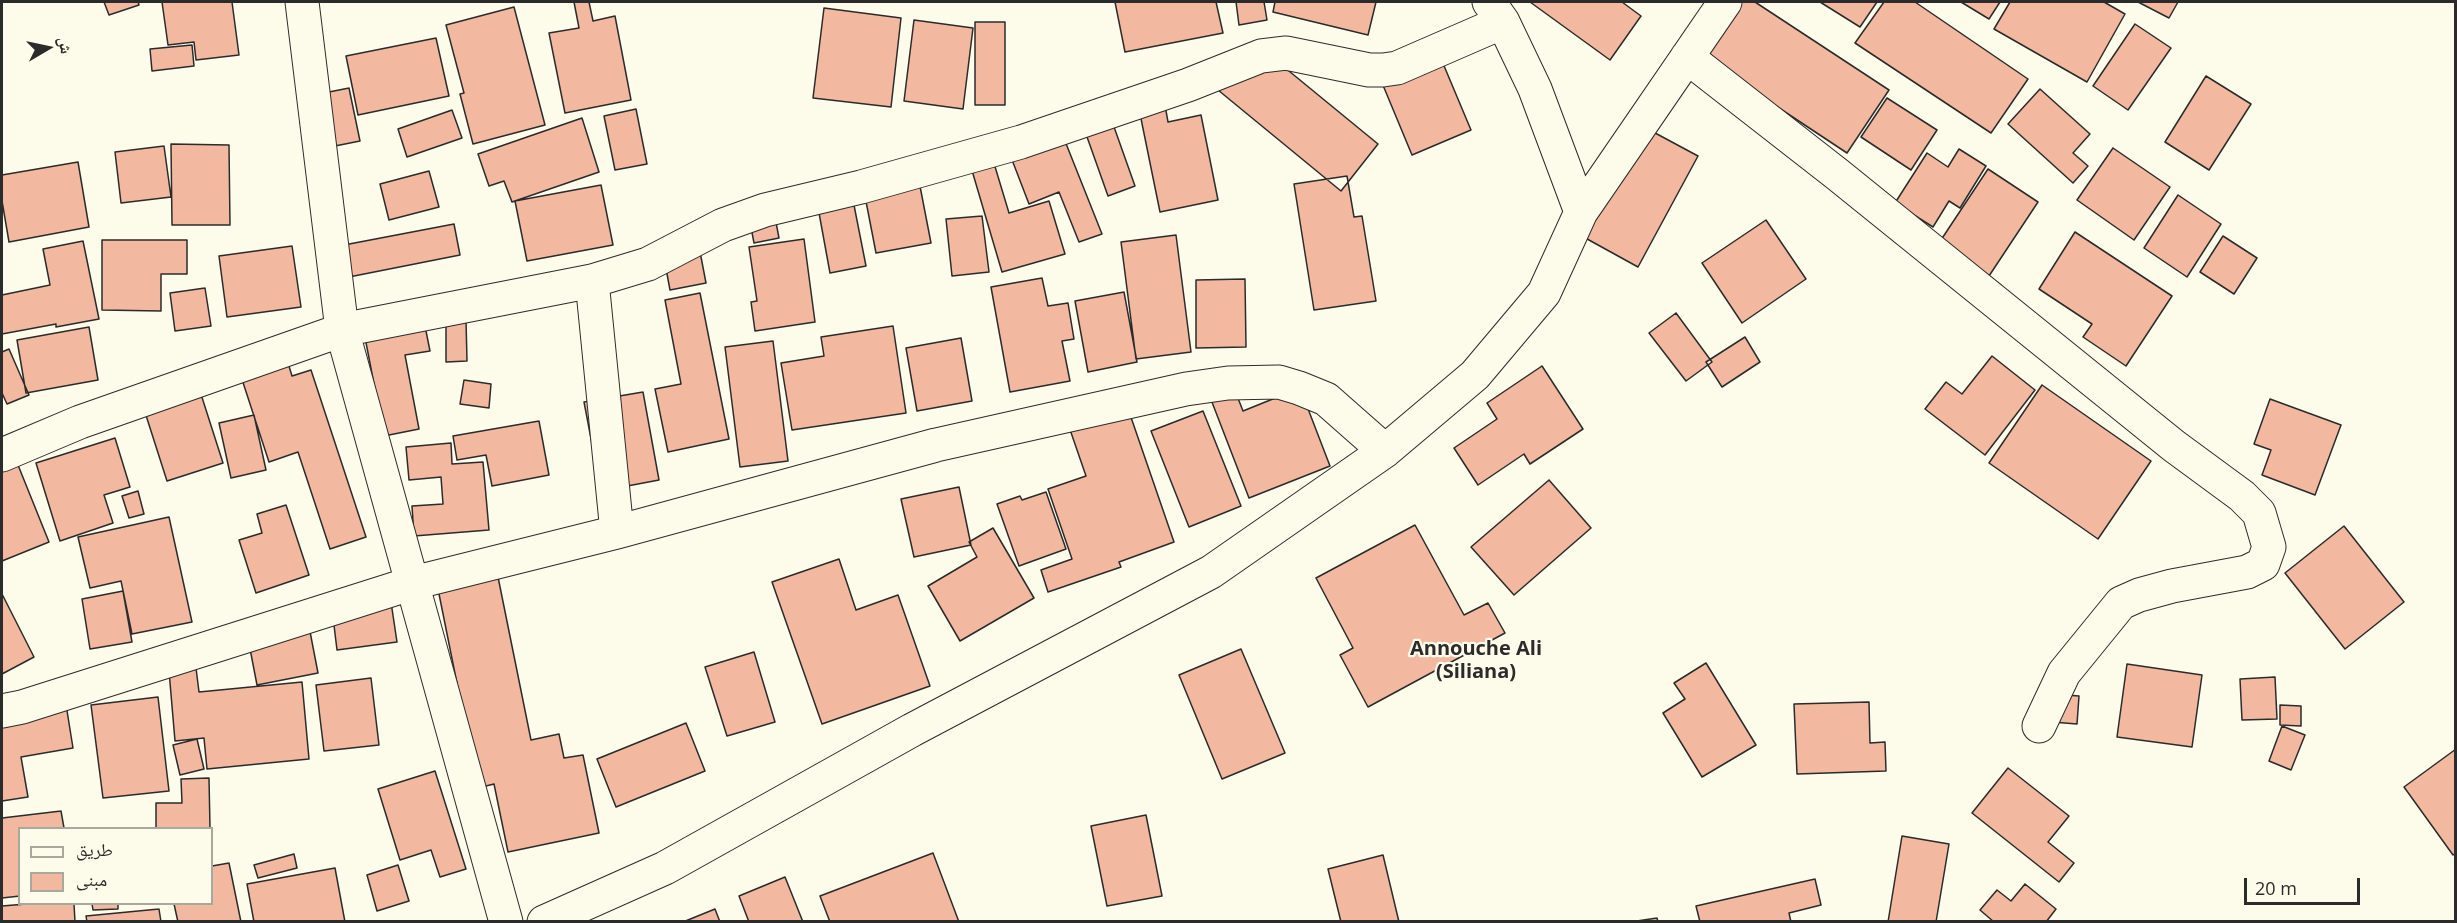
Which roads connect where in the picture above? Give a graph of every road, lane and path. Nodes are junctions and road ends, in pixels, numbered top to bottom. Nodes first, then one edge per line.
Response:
1 (302, 2) edge
2 (1725, 2) edge
3 (1496, 12) edge
4 (1687, 57) junction
5 (1581, 212) junction
6 (592, 281) junction
7 (342, 330) junction
8 (1385, 451) junction
9 (2, 455) edge
10 (617, 532) junction
11 (413, 583) junction
12 (2, 711) edge
13 (2039, 726) dead end
14 (506, 921) edge
15 (544, 921) edge

1 - 7 street
2 - 4 street
3 - 5 street
3 - 6 street
4 - 5 street
4 - 13 street
5 - 8 street
6 - 7 street
6 - 10 street
7 - 9 street
7 - 11 street
8 - 10 street
8 - 15 street
10 - 11 street
11 - 12 street
11 - 14 street

